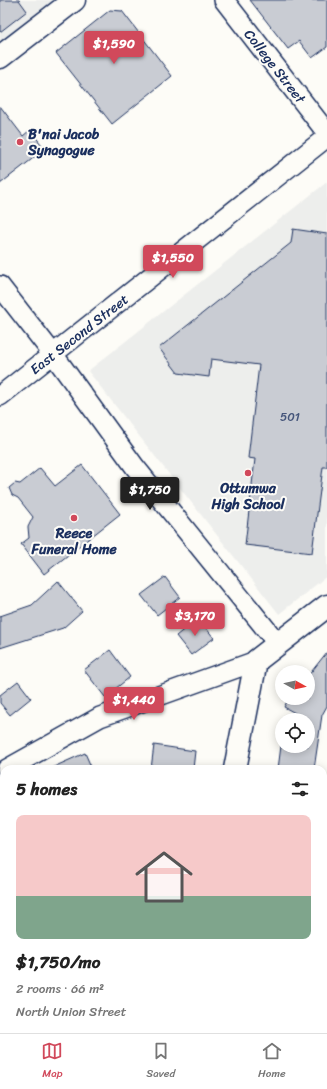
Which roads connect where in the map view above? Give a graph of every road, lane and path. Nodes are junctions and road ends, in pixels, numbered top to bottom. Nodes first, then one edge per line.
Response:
1 (74, 0) edge
2 (224, 0) edge
3 (0, 57) edge
4 (327, 133) edge
5 (327, 137) edge
6 (0, 286) edge
7 (53, 354) junction
8 (0, 396) edge
9 (327, 606) edge
10 (278, 644) junction
11 (256, 660) junction
12 (14, 765) edge
13 (235, 765) edge

1 - 3 main road
2 - 4 street, College Street
5 - 7 street, East Second Street
6 - 7 street
7 - 8 street, East Second Street
7 - 10 street
9 - 10 main road
10 - 11 main road
11 - 12 street
11 - 13 main road

